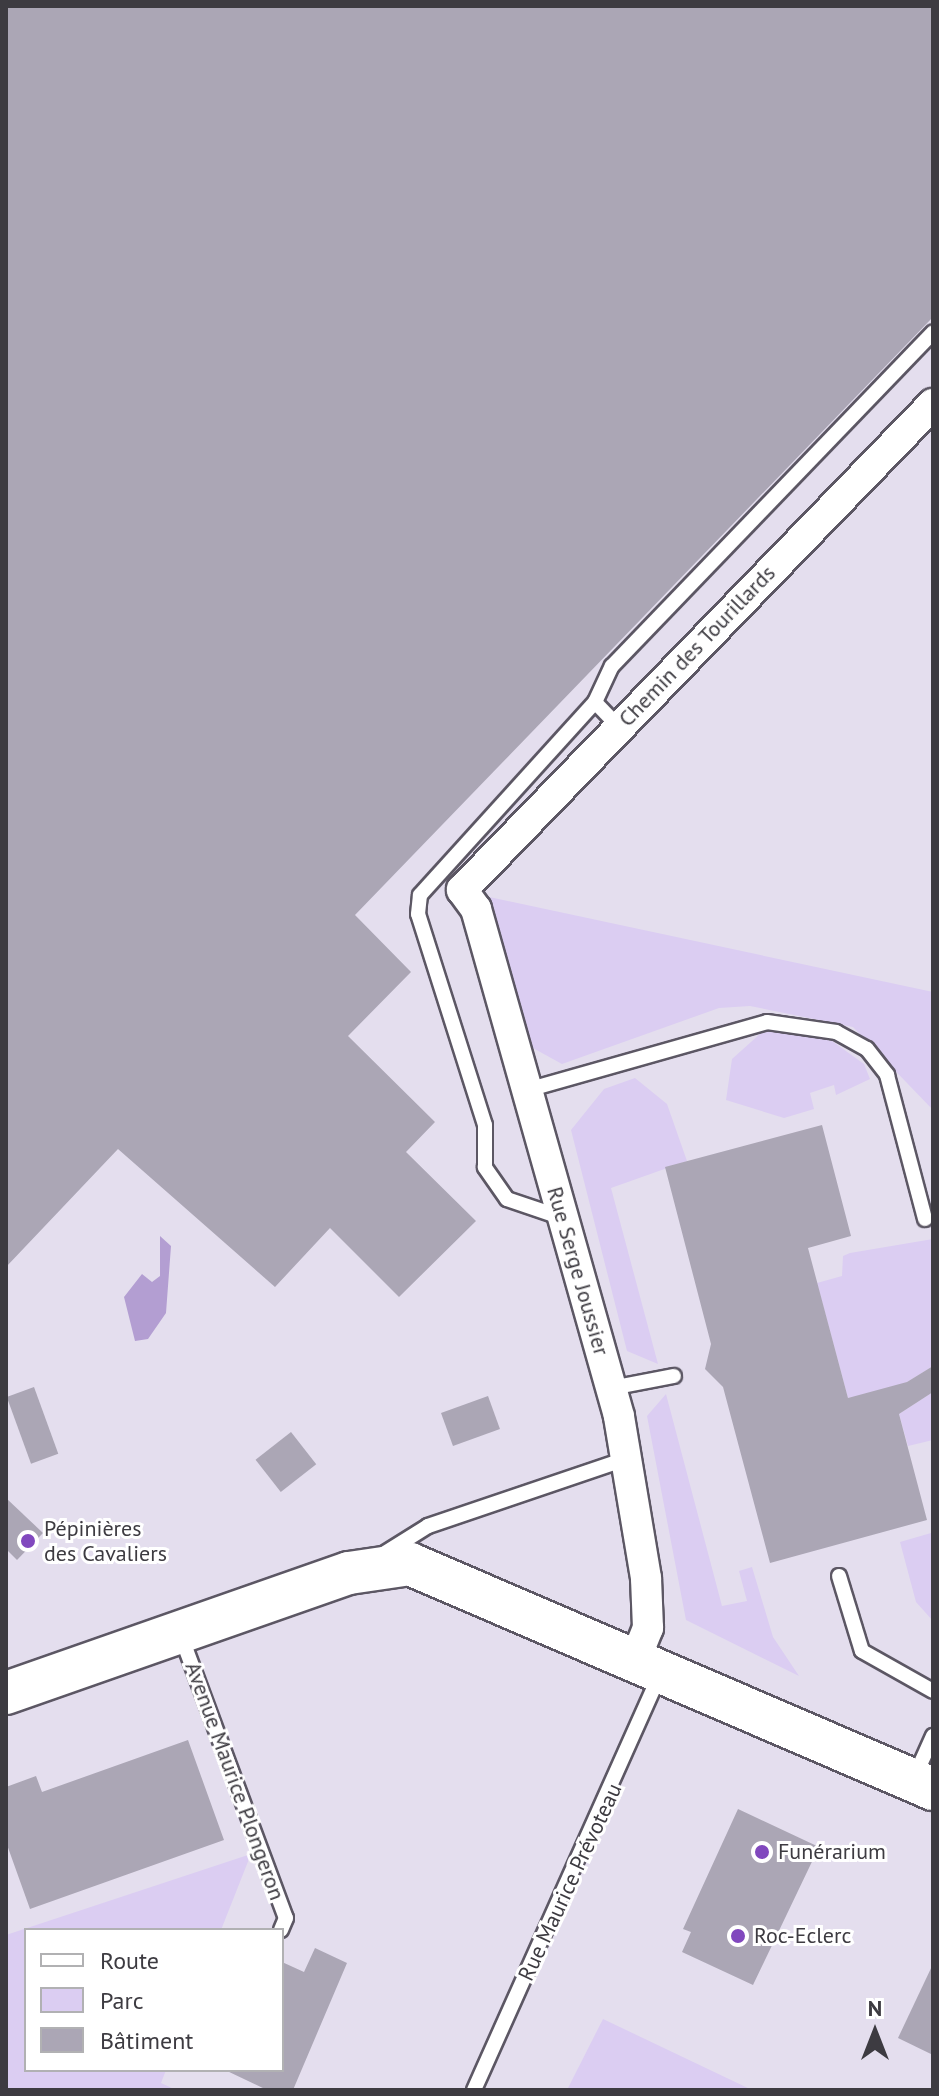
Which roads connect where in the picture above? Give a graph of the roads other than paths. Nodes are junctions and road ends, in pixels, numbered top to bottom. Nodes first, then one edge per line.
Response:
1 (933, 333) edge
2 (933, 404) edge
3 (595, 702) junction
4 (618, 726) junction
5 (462, 890) joint
6 (527, 1090) junction
7 (563, 1218) junction
8 (925, 1219) dead end
9 (674, 1376) dead end
10 (611, 1388) junction
11 (626, 1459) junction
12 (367, 1570) junction
13 (839, 1576) dead end
14 (179, 1632) junction
15 (648, 1666) junction
16 (933, 1691) edge
17 (6, 1693) edge
18 (933, 1736) edge
19 (923, 1785) edge
20 (282, 1928) edge
21 (474, 2090) edge

1 - 3 lane
2 - 4 street, Chemin des Tourillards
3 - 4 lane
3 - 7 lane
4 - 5 street, Chemin des Tourillards
5 - 6 street, Rue Serge Joussier
6 - 7 street, Rue Serge Joussier
6 - 8 lane
7 - 10 street, Rue Serge Joussier
9 - 10 lane
10 - 11 street, Rue Serge Joussier
11 - 12 lane
11 - 15 street, Rue Serge Joussier
12 - 14 street
12 - 15 street
13 - 16 lane
14 - 17 street
14 - 20 lane, Avenue Maurice Plongeron
15 - 19 street
15 - 21 lane, Rue Maurice Prévoteau
18 - 19 lane

